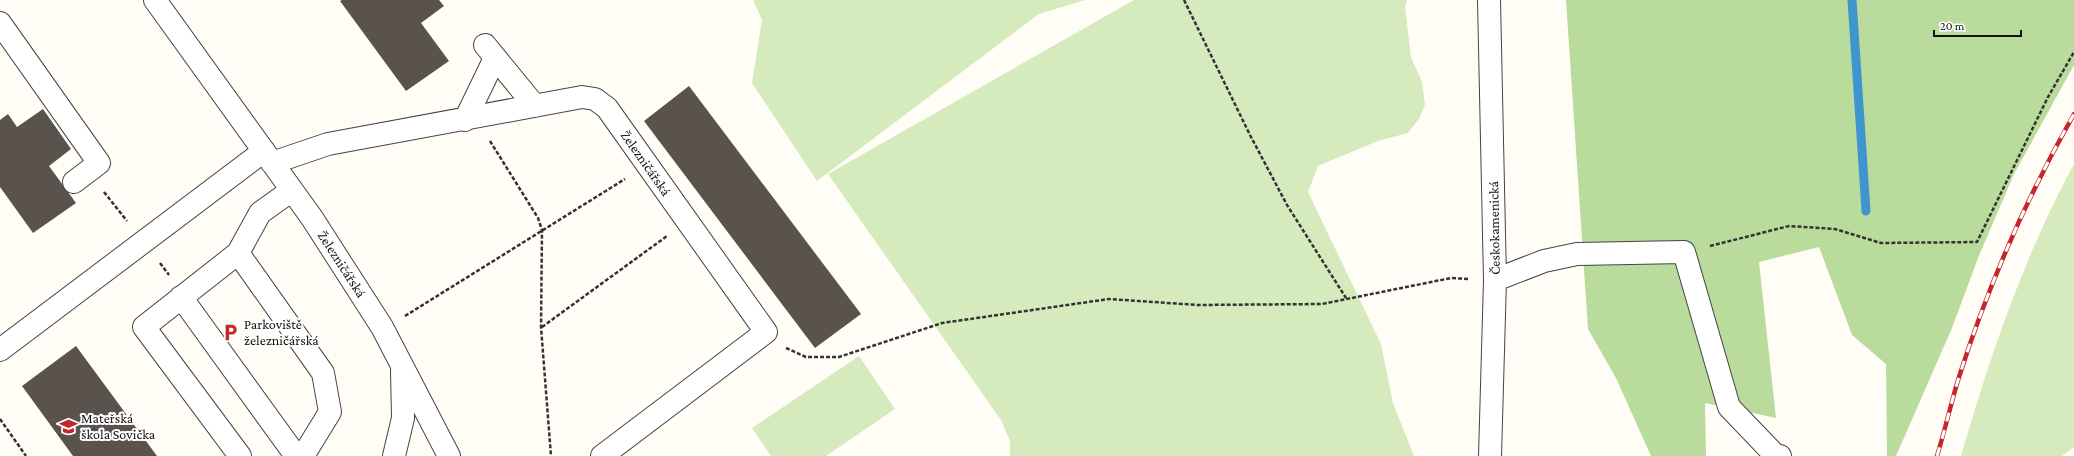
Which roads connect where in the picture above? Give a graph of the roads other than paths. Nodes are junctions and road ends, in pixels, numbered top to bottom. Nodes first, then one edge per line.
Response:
1 (155, 0) edge
2 (1489, 0) edge
3 (0, 23) edge
4 (535, 106) junction
5 (470, 119) junction
6 (268, 157) junction
7 (74, 182) dead end
8 (292, 190) junction
9 (238, 253) junction
10 (1495, 280) junction
11 (181, 297) junction
12 (0, 350) edge
13 (402, 365) junction
14 (240, 456) edge
15 (296, 456) edge
16 (303, 456) edge
17 (394, 456) edge
18 (448, 456) edge
19 (602, 456) edge
20 (1490, 456) edge
21 (1780, 456) edge

1 - 6 street, Železničářská
2 - 10 street, Českokamenická
3 - 7 street
4 - 5 street, Železničářská
4 - 5 street
4 - 19 street, Železničářská
5 - 6 street, Železničářská
6 - 8 street, Železničářská
6 - 12 street
8 - 9 street
8 - 13 street, Železničářská
9 - 11 street
9 - 16 street
10 - 20 street, Českokamenická
10 - 21 street
11 - 14 street
11 - 15 street
13 - 17 street
13 - 18 street, Železničářská

